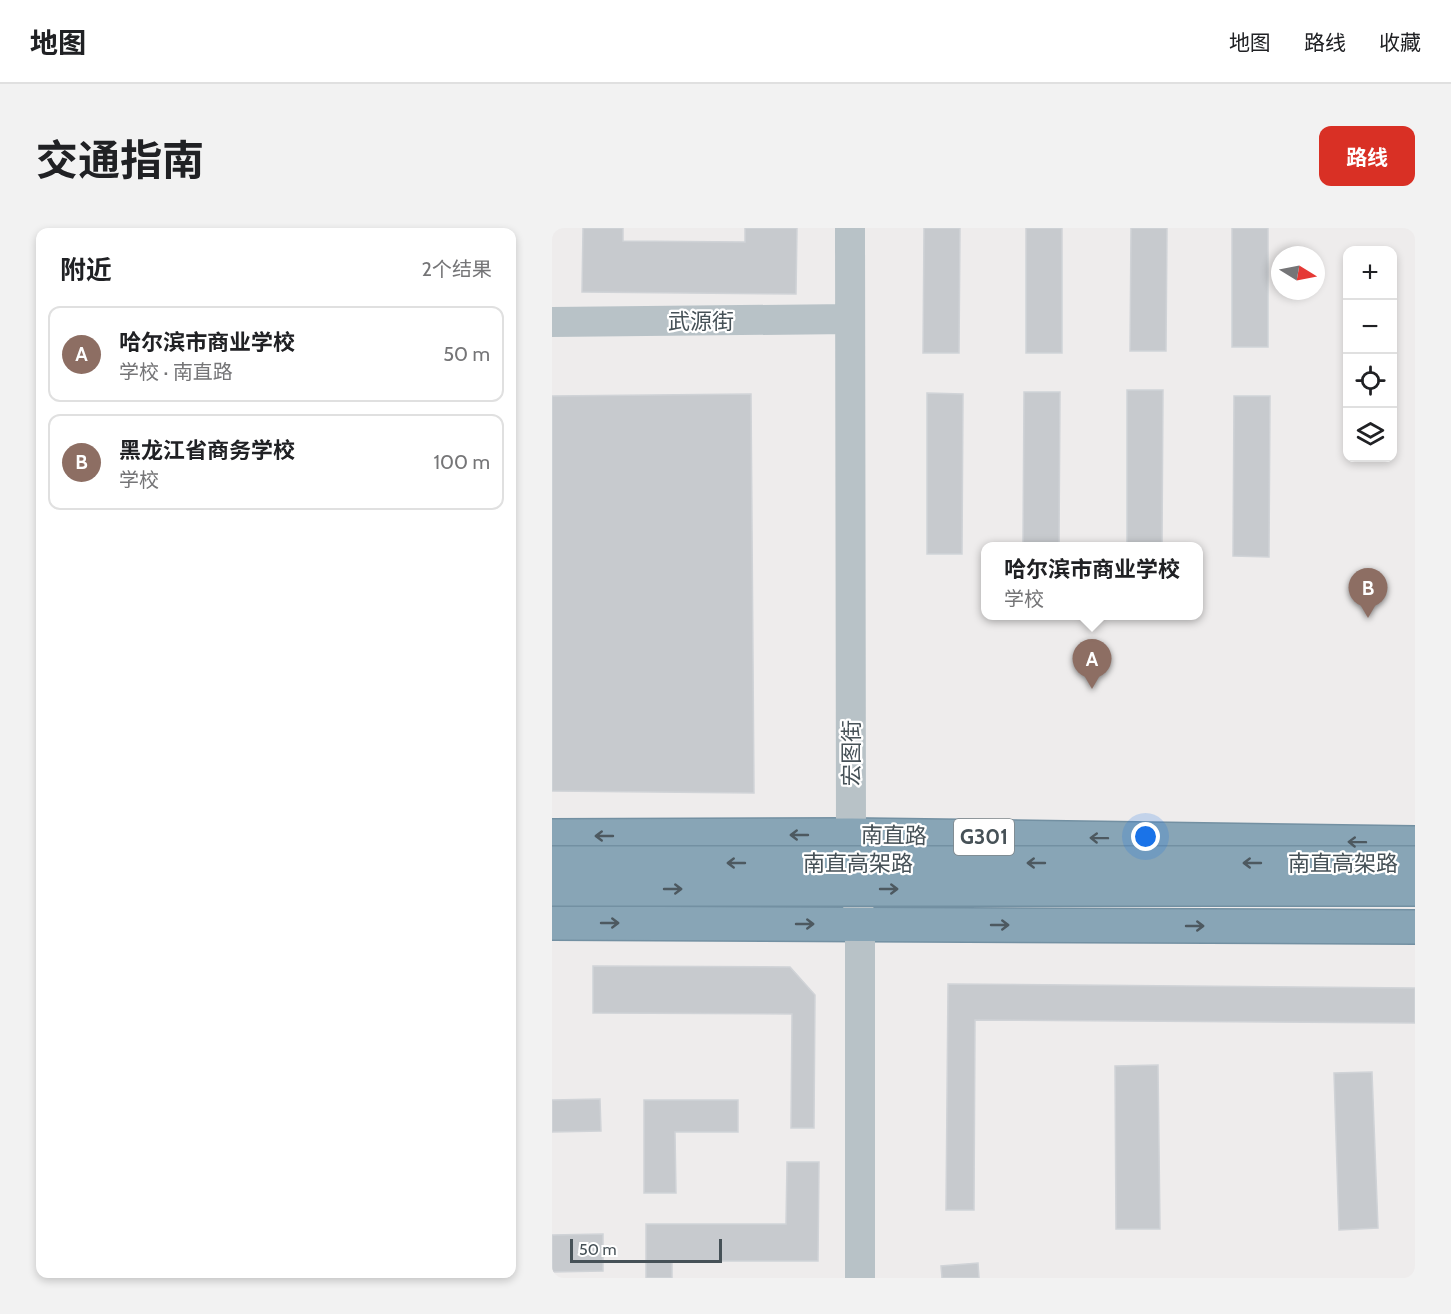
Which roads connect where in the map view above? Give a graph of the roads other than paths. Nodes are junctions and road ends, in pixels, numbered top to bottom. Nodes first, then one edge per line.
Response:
1 (850, 228) edge
2 (850, 320) junction
3 (552, 322) edge
4 (851, 835) junction
5 (552, 836) edge
6 (1415, 843) edge
7 (552, 863) edge
8 (1415, 863) edge
9 (552, 889) edge
10 (1415, 889) edge
11 (552, 923) edge
12 (860, 924) junction
13 (1415, 927) edge
14 (860, 1278) edge

1 - 2 street, 宏图街
2 - 3 street, 武源街
2 - 4 street, 宏图街
4 -> 5 highway, 南直路 / G301
6 -> 4 highway, 南直路 / G301
4 - 12 street, 宏图街
8 -> 7 highway, 南直高架路, bridge
9 -> 10 highway, 南直高架路, bridge
11 -> 12 highway
12 -> 13 highway
12 - 14 street, 宏图街

